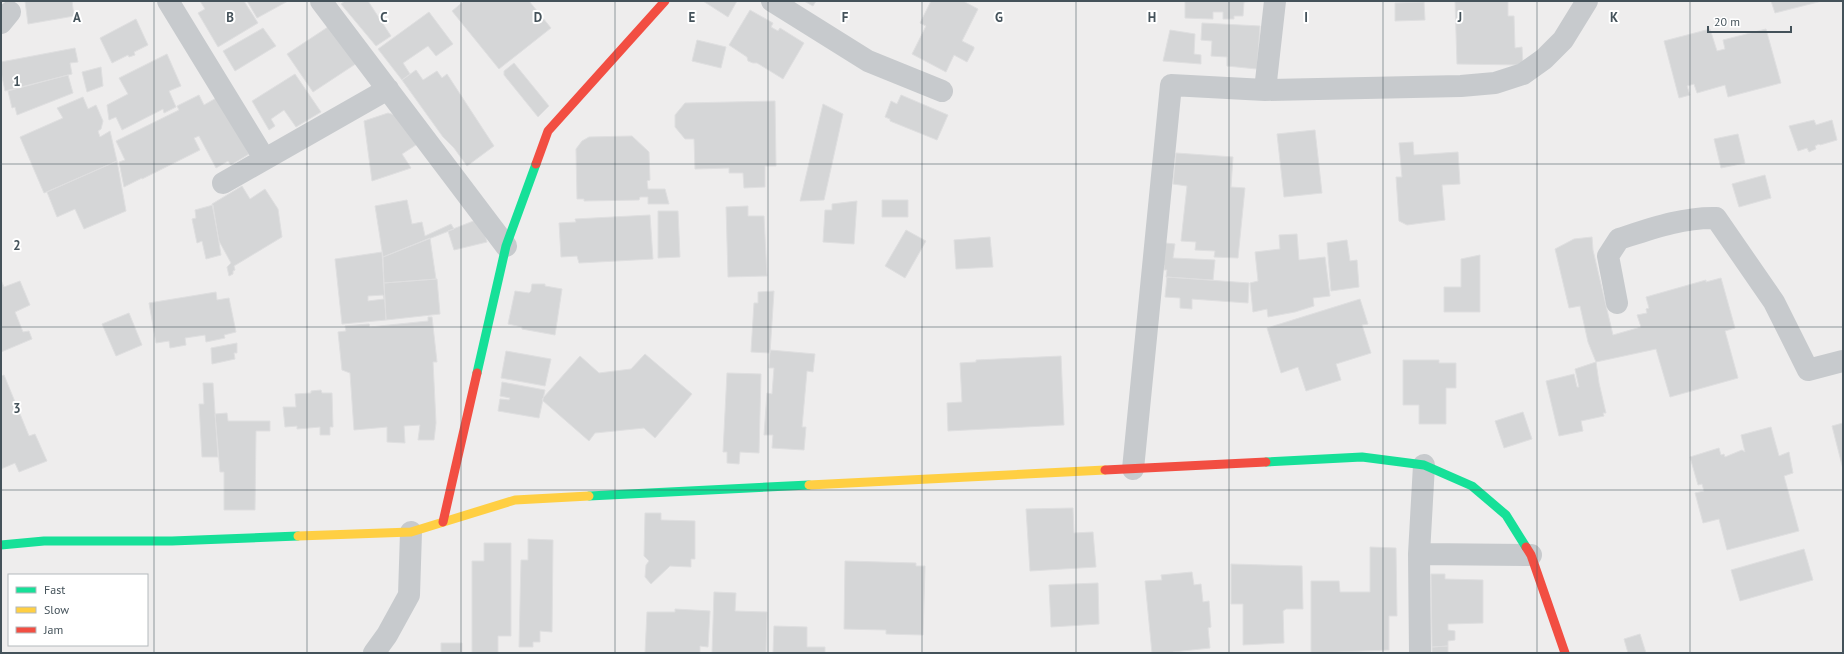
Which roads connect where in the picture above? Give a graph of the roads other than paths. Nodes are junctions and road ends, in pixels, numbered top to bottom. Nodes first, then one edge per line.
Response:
1 (168, 1) edge
2 (321, 1) edge
3 (666, 1) edge
4 (772, 1) edge
5 (1275, 1) edge
6 (1587, 1) edge
7 (388, 89) junction
8 (1266, 90) junction
9 (942, 92) dead end
10 (264, 158) junction
11 (223, 182) dead end
12 (506, 246) junction
13 (1618, 303) dead end
14 (1843, 361) edge
15 (1424, 465) junction
16 (1133, 469) junction
17 (443, 522) junction
18 (411, 532) junction
19 (1, 545) edge
20 (1419, 554) junction
21 (1531, 555) junction
22 (374, 653) edge
23 (1420, 653) edge
24 (1565, 653) edge

1 - 10 street
2 - 7 street
3 - 12 street
4 - 9 street
5 - 8 street
6 - 8 street
7 - 10 street
7 - 12 street
8 - 16 street
10 - 11 street
12 - 17 street
13 - 14 street
15 - 16 street
15 - 20 street
15 - 21 street
16 - 17 street
17 - 18 street
18 - 19 street
18 - 22 street
20 - 21 street
20 - 23 street
21 - 24 street

